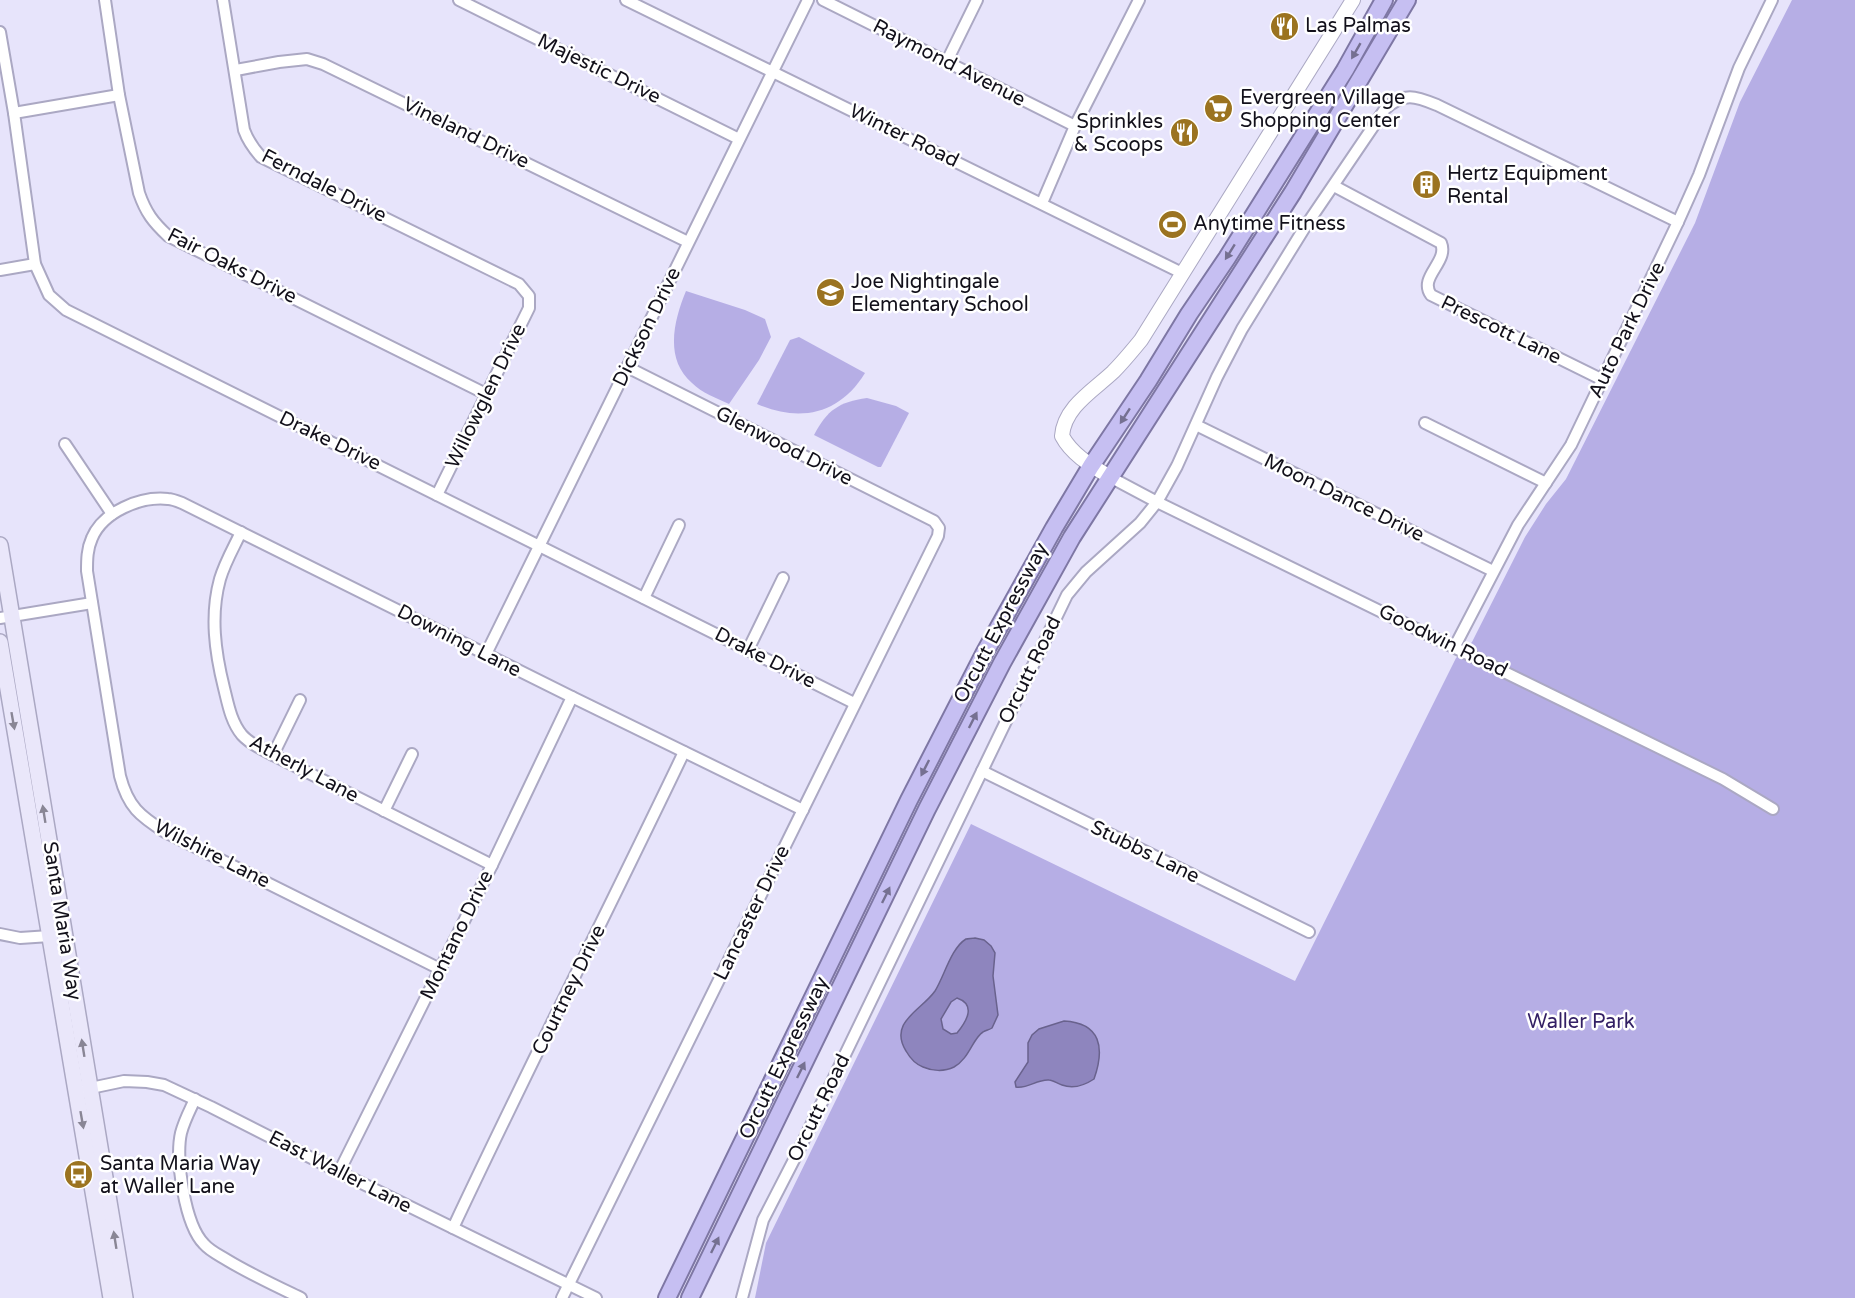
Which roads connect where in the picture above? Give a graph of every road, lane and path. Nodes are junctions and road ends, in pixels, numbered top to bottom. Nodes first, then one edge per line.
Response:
1 (105, 0) edge
2 (223, 0) edge
3 (459, 0) edge
4 (626, 0) edge
5 (808, 0) edge
6 (824, 0) edge
7 (977, 0) edge
8 (1139, 0) edge
9 (1353, 0) edge
10 (1384, 0) edge
11 (1407, 0) edge
12 (1772, 0) edge
13 (0, 32) edge
14 (946, 61) junction
15 (236, 70) junction
16 (772, 72) junction
17 (119, 96) junction
18 (14, 113) junction
19 (1075, 126) junction
20 (739, 139) junction
21 (1334, 186) junction
22 (1042, 203) junction
23 (1678, 222) junction
24 (688, 242) junction
25 (35, 264) junction
26 (0, 270) edge
27 (1182, 273) junction
28 (529, 296) joint
29 (627, 367) junction
30 (1603, 380) junction
31 (486, 394) junction
32 (1425, 423) dead end
33 (1196, 425) junction
34 (65, 444) dead end
35 (1091, 466) junction
36 (1110, 477) junction
37 (1546, 483) junction
38 (437, 495) junction
39 (1156, 502) junction
40 (112, 514) junction
41 (679, 525) dead end
42 (939, 528) joint
43 (241, 532) junction
44 (0, 545) edge
45 (539, 546) junction
46 (1493, 571) junction
47 (783, 578) dead end
48 (644, 598) junction
49 (92, 603) junction
50 (6, 617) edge
51 (0, 642) edge
52 (1455, 646) junction
53 (748, 650) junction
54 (486, 654) junction
55 (572, 697) junction
56 (300, 700) dead end
57 (854, 703) junction
58 (684, 752) junction
59 (412, 754) dead end
60 (273, 755) junction
61 (982, 771) junction
62 (1773, 809) dead end
63 (803, 810) junction
64 (384, 811) junction
65 (492, 865) junction
66 (1309, 932) dead end
67 (0, 934) edge
68 (50, 936) junction
69 (440, 969) junction
70 (83, 1089) junction
71 (195, 1099) junction
72 (339, 1172) junction
73 (453, 1228) junction
74 (569, 1285) junction
75 (111, 1298) edge
76 (125, 1298) edge
77 (301, 1298) edge
78 (562, 1298) edge
79 (596, 1298) edge
80 (667, 1298) edge
81 (690, 1298) edge
82 (742, 1298) edge

1 - 17 street, Fair Oaks Drive
2 - 15 street, Ferndale Drive
3 - 20 street, Majestic Drive
4 - 16 street, Winter Road
5 - 16 street, Dickson Drive
6 - 14 street, Raymond Avenue
7 - 14 street
8 - 19 street
9 - 27 street
10 -> 35 highway, Orcutt Expressway
11 - 36 highway, Orcutt Expressway
12 - 23 street, Auto Park Drive
13 - 18 street, Drake Drive
14 - 19 street, Raymond Avenue
15 - 24 street, Vineland Drive
15 - 28 street, Ferndale Drive
16 - 20 street, Dickson Drive
16 - 22 street, Winter Road
17 - 18 street
17 - 31 street, Fair Oaks Drive
18 - 25 street, Drake Drive
19 - 22 street
20 - 24 street, Dickson Drive
21 - 23 street, Orcutt Road
21 - 30 street, Prescott Lane
21 - 33 street, Orcutt Road
22 - 27 street, Winter Road
23 - 30 street, Auto Park Drive
24 - 29 street, Dickson Drive
25 - 26 street
25 - 38 street, Drake Drive
27 - 35 street
28 - 31 street, Willowglen Drive
29 - 42 street, Glenwood Drive
29 - 45 street, Dickson Drive
30 - 37 street, Auto Park Drive
31 - 38 street, Willowglen Drive
32 - 37 street
33 - 39 street, Orcutt Road
33 - 46 street, Moon Dance Drive
34 - 40 street
35 - 36 street
35 -> 80 highway, Orcutt Expressway
36 - 39 street, Goodwin Road
81 -> 36 highway, Orcutt Expressway
37 - 46 street, Auto Park Drive
38 - 45 street, Drake Drive
39 - 52 street, Goodwin Road
39 - 61 street, Orcutt Road
40 - 43 street, Downing Lane
40 - 49 street, Wilshire Lane
41 - 48 street
42 - 57 street, Lancaster Drive
43 - 54 street, Downing Lane
43 - 60 street, Atherly Lane
44 - 50 main road, Santa Maria Way
45 - 48 street, Drake Drive
45 - 54 street, Dickson Drive
46 - 52 street, Auto Park Drive
47 - 53 street
48 - 53 street, Drake Drive
49 - 50 street
49 - 69 street, Wilshire Lane
70 -> 50 main road, Santa Maria Way
51 -> 68 main road, Santa Maria Way
52 - 62 street, Goodwin Road
53 - 57 street, Drake Drive
54 - 55 street, Downing Lane
55 - 58 street, Downing Lane
55 - 65 street, Montano Drive
56 - 60 street
57 - 63 street, Lancaster Drive
58 - 63 street, Downing Lane
58 - 73 street, Courtney Drive
59 - 64 street
60 - 64 street, Atherly Lane
61 - 66 street, Stubbs Lane
61 - 82 street, Orcutt Road
63 - 74 street, Lancaster Drive
64 - 65 street, Atherly Lane
65 - 69 street, Montano Drive
67 - 68 street
68 - 70 main road, Santa Maria Way
69 - 72 street, Montano Drive
70 - 71 street, East Waller Lane
70 -> 75 main road, Santa Maria Way
76 -> 70 main road, Santa Maria Way
71 - 72 street, East Waller Lane
71 - 77 street
72 - 73 street, East Waller Lane
73 - 74 street, East Waller Lane
74 - 78 street, Lancaster Drive
74 - 79 street, East Waller Lane

